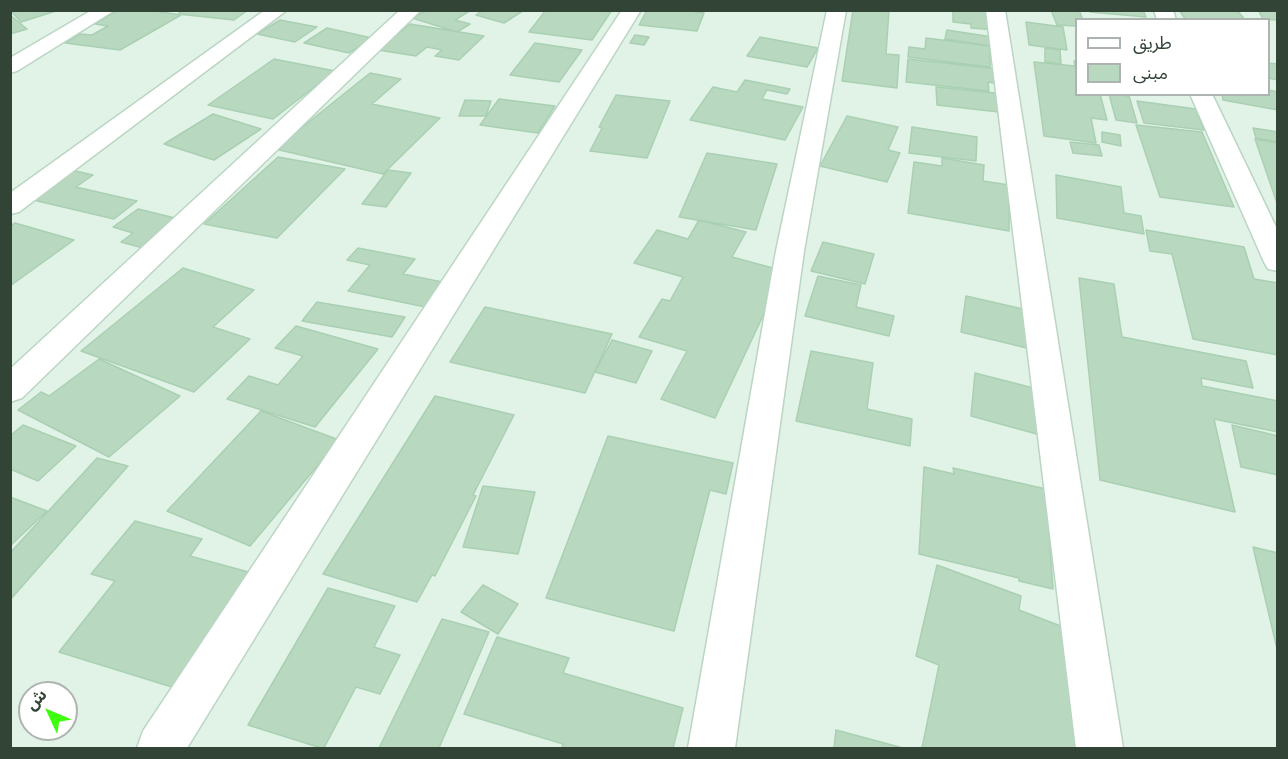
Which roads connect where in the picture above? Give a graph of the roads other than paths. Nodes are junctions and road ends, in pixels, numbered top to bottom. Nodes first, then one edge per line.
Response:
1 (106, 10) edge
2 (278, 10) edge
3 (412, 10) edge
4 (632, 10) edge
5 (837, 10) edge
6 (995, 10) edge
7 (10, 67) edge
8 (1202, 96) edge
9 (10, 206) edge
10 (1278, 262) edge
11 (10, 389) edge
12 (160, 748) edge
13 (711, 748) edge
14 (1100, 748) edge

1 - 7 street
2 - 9 street
3 - 11 street
4 - 12 street
5 - 13 street
6 - 14 street
8 - 10 street

